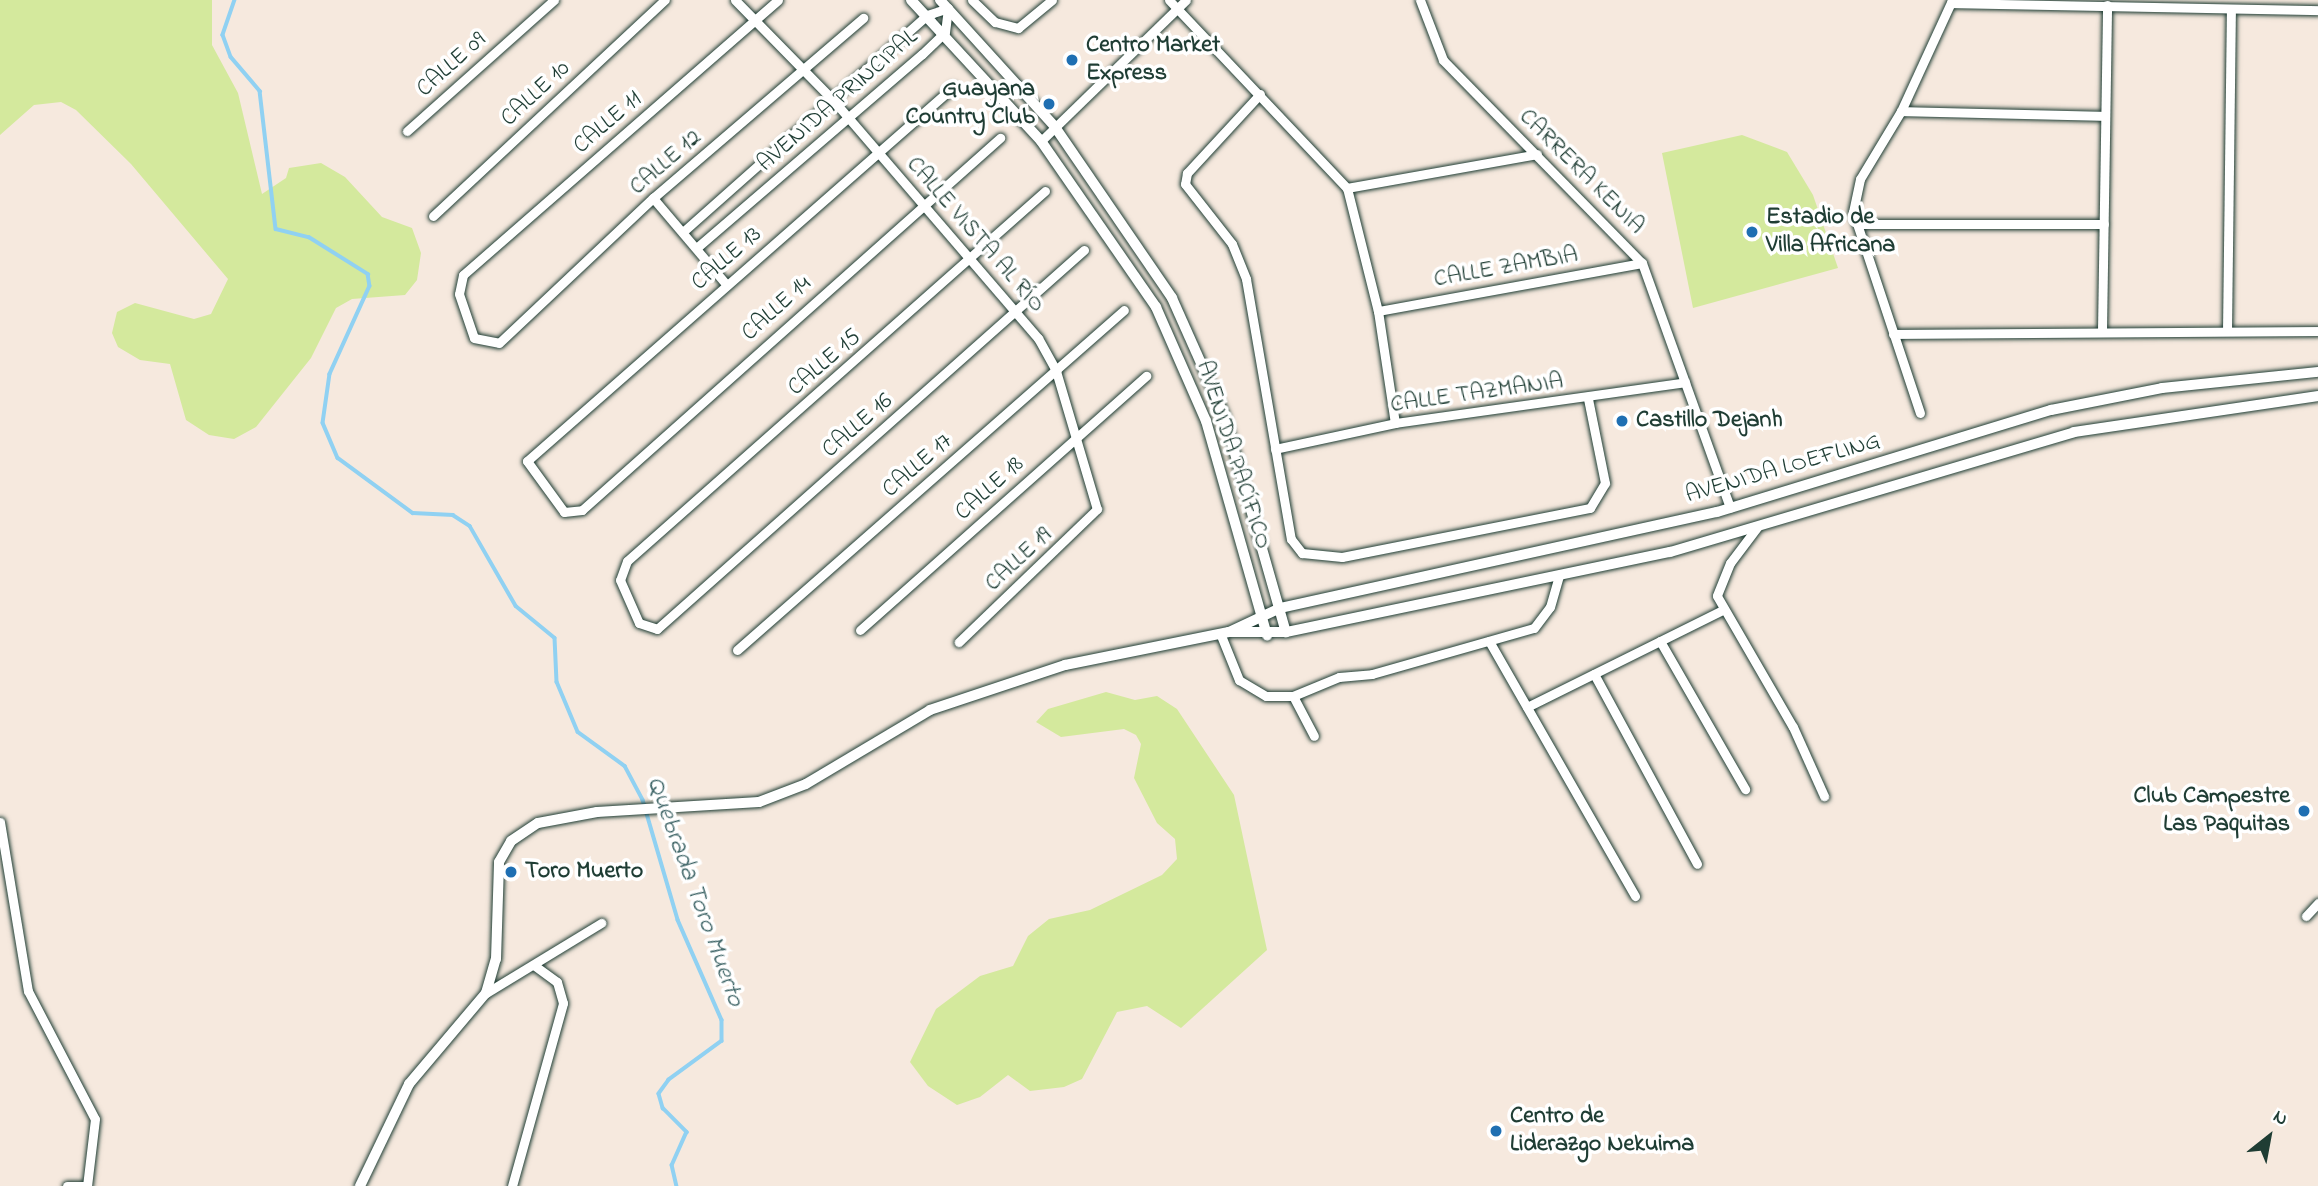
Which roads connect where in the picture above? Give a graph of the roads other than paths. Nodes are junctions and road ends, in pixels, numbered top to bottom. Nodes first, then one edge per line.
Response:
1 (554, 0) edge
2 (665, 0) edge
3 (735, 0) edge
4 (778, 0) edge
5 (911, 0) edge
6 (972, 0) edge
7 (1052, 0) edge
8 (1169, 0) edge
9 (1186, 0) edge
10 (1420, 0) edge
11 (1952, 1) edge
12 (944, 4) edge
13 (2107, 5) junction
14 (1178, 8) junction
15 (2231, 9) junction
16 (2318, 10) edge
17 (927, 15) junction
18 (863, 18) dead end
19 (757, 19) junction
20 (944, 32) junction
21 (804, 71) junction
22 (953, 87) dead end
23 (1260, 94) junction
24 (834, 101) junction
25 (1901, 111) junction
26 (2105, 116) junction
27 (848, 118) junction
28 (1055, 127) junction
29 (407, 131) dead end
30 (1000, 138) dead end
31 (1041, 141) junction
32 (878, 153) junction
33 (1537, 154) junction
34 (1347, 188) junction
35 (1045, 191) dead end
36 (653, 198) junction
37 (922, 204) junction
38 (433, 216) dead end
39 (1857, 224) junction
40 (2104, 224) junction
41 (685, 230) junction
42 (698, 247) junction
43 (1083, 250) dead end
44 (970, 259) junction
45 (1642, 264) junction
46 (726, 284) junction
47 (1124, 310) dead end
48 (1378, 311) junction
49 (1016, 312) junction
50 (2102, 330) junction
51 (2227, 331) junction
52 (2318, 331) edge
53 (1894, 334) junction
54 (499, 343) joint
55 (1056, 370) junction
56 (2318, 372) edge
57 (1146, 376) dead end
58 (1685, 382) junction
59 (2318, 396) edge
60 (1588, 399) junction
61 (1920, 413) dead end
62 (1395, 423) junction
63 (1079, 436) junction
64 (1275, 449) junction
65 (527, 461) joint
66 (1098, 501) joint
67 (1730, 508) junction
68 (1758, 526) junction
69 (1559, 575) junction
70 (1280, 608) junction
71 (1724, 609) junction
72 (1260, 614) junction
73 (657, 629) joint
74 (860, 630) dead end
75 (1286, 632) junction
76 (1225, 633) junction
77 (1267, 635) junction
78 (1489, 641) junction
79 (1660, 641) junction
80 (959, 642) dead end
81 (737, 650) dead end
82 (1594, 674) junction
83 (1293, 696) junction
84 (1527, 707) junction
85 (1314, 736) dead end
86 (1745, 789) dead end
87 (1824, 796) dead end
88 (0, 822) edge
89 (1698, 864) dead end
90 (1634, 896) dead end
91 (2318, 903) edge
92 (2306, 916) dead end
93 (601, 923) dead end
94 (534, 965) junction
95 (486, 993) junction
96 (67, 1186) edge
97 (86, 1186) edge
98 (359, 1186) edge
99 (512, 1186) edge

1 - 29 street, CALLE 09
2 - 38 street, CALLE 10
3 - 19 street, CALLE VISTA AL RÍO
4 - 19 street, CALLE 11
5 - 17 street, AVENIDA PACÍFICO
6 - 7 street
8 - 14 street
9 - 14 street
10 - 33 street, CARRERA KENIA
11 - 13 street
11 - 25 street
12 - 17 street, AVENIDA PRINCIPAL
12 - 20 street, AVENIDA PRINCIPAL
12 - 28 street, AVENIDA PACÍFICO
13 - 15 street
13 - 26 street
14 - 23 street
14 - 28 street
15 - 16 street
15 - 51 street
17 - 20 street, AVENIDA PACÍFICO
17 - 24 street, AVENIDA PRINCIPAL
18 - 21 street, CALLE 12
19 - 21 street, CALLE VISTA AL RÍO
19 - 54 street, CALLE 11
20 - 27 street, AVENIDA PRINCIPAL
20 - 31 street, AVENIDA PACÍFICO
21 - 24 street, CALLE VISTA AL RÍO
21 - 36 street, CALLE 12
22 - 32 street, CALLE 13
23 - 34 street
23 - 64 street
24 - 27 street, CALLE VISTA AL RÍO
24 - 41 street, AVENIDA PRINCIPAL
25 - 26 street
25 - 39 street
26 - 40 street
27 - 32 street, CALLE VISTA AL RÍO
27 - 42 street, AVENIDA PRINCIPAL
28 - 31 street
28 - 70 street, AVENIDA PACÍFICO
30 - 37 street, CALLE 14
31 - 72 street, AVENIDA PACÍFICO
32 - 37 street, CALLE VISTA AL RÍO
32 - 46 street, CALLE 13
33 - 34 street
33 - 45 street, CARRERA KENIA
34 - 48 street
35 - 44 street, CALLE 15
36 - 41 street
36 - 54 street, CALLE 12
37 - 44 street, CALLE VISTA AL RÍO
37 - 65 street, CALLE 14
39 - 40 street
39 - 53 street
40 - 50 street
41 - 42 street
42 - 46 street
43 - 49 street, CALLE 16
44 - 49 street, CALLE VISTA AL RÍO
44 - 73 street, CALLE 15
45 - 48 street, CALLE ZAMBIA
45 - 58 street, CARRERA KENIA
46 - 65 street, CALLE 13
47 - 55 street, CALLE 17
48 - 62 street
49 - 55 street, CALLE VISTA AL RÍO
49 - 73 street, CALLE 16
50 - 51 street
50 - 53 street
51 - 52 street
53 - 61 street
55 - 63 street, CALLE VISTA AL RÍO
55 - 81 street, CALLE 17
56 - 67 street, AVENIDA LOEFLING
57 - 63 street, CALLE 18
58 - 60 street, CALLE TAZMANIA
58 - 67 street, CARRERA KENIA
59 - 68 street, AVENIDA LOEFLING
60 - 62 street, CALLE TAZMANIA
60 - 64 street
62 - 64 street, CALLE TAZMANIA
63 - 66 street, CALLE VISTA AL RÍO
63 - 74 street, CALLE 18
66 - 80 street, CALLE 19
67 - 70 street, AVENIDA LOEFLING
68 - 69 street, AVENIDA LOEFLING
68 - 71 street
69 - 75 street, AVENIDA LOEFLING
69 - 78 street
70 - 72 street, AVENIDA LOEFLING
70 - 75 street, AVENIDA PACÍFICO
71 - 79 street
71 - 87 street
72 - 76 street, AVENIDA LOEFLING
72 - 77 street, AVENIDA PACÍFICO
75 - 77 street, AVENIDA LOEFLING
76 - 77 street, AVENIDA LOEFLING
76 - 83 street
76 - 95 street
78 - 83 street
78 - 84 street
79 - 82 street
79 - 86 street
82 - 84 street
82 - 89 street
83 - 85 street
84 - 90 street
88 - 97 street
91 - 92 street
93 - 94 street
94 - 95 street
94 - 99 street
95 - 98 street
96 - 97 street

